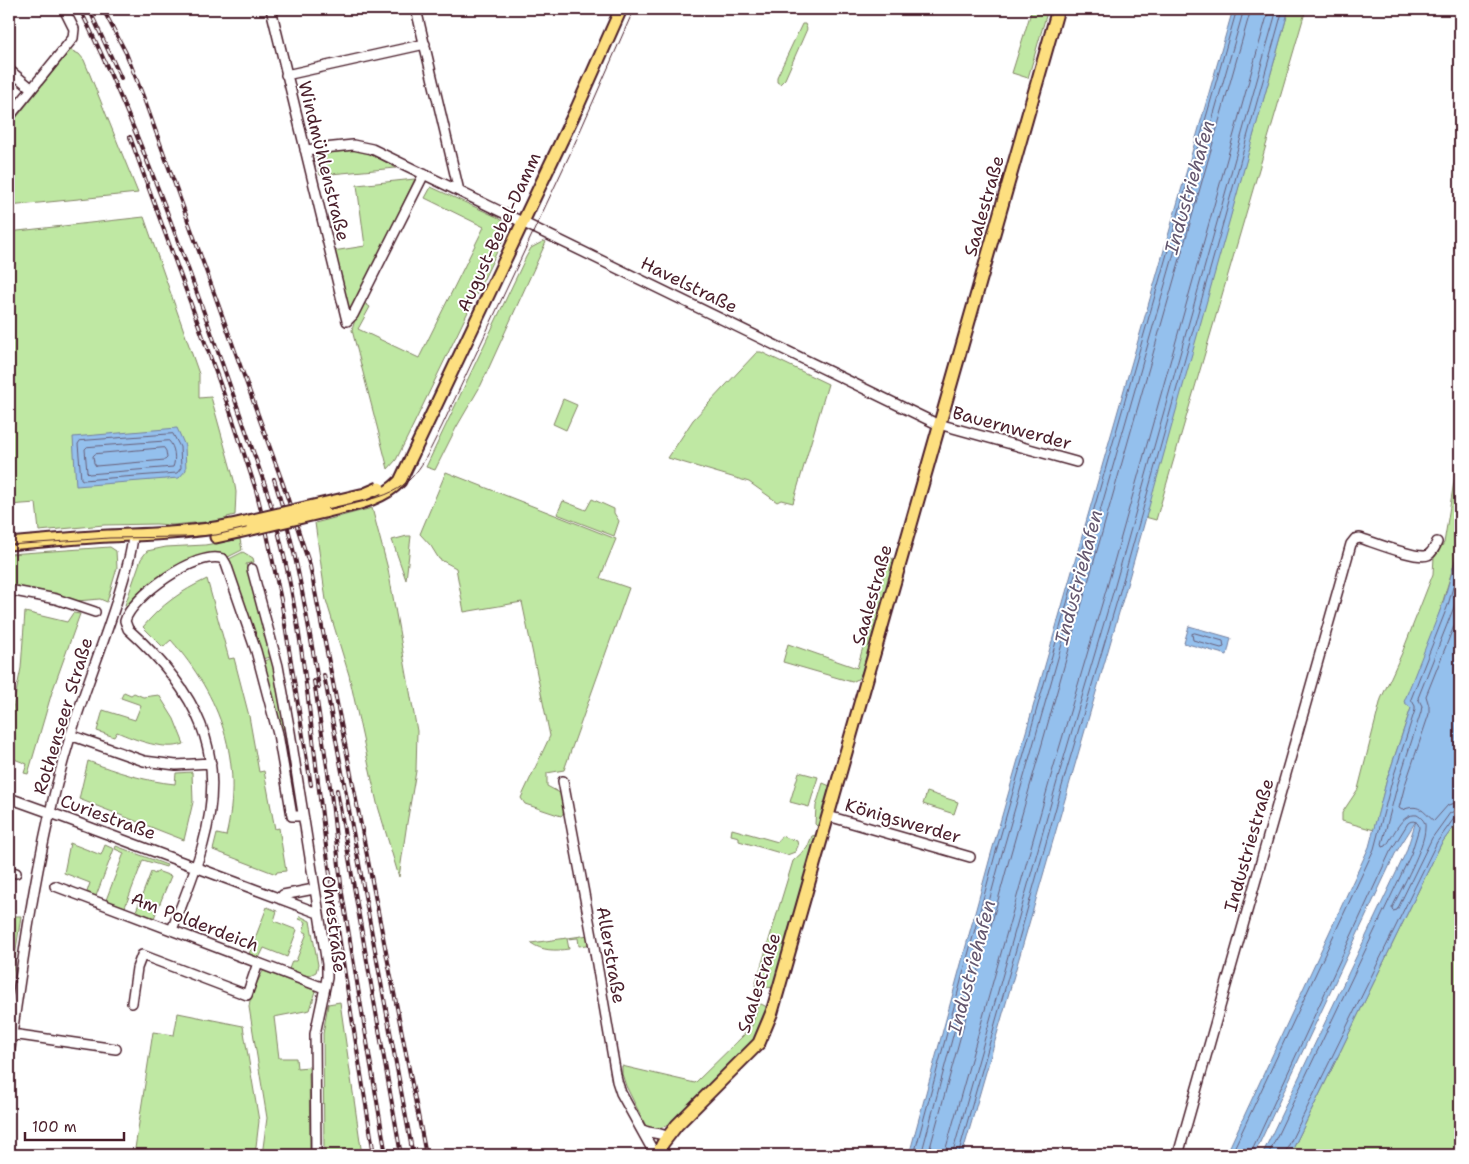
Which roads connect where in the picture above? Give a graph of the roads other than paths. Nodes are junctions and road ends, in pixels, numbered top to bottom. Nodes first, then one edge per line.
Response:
1 (64, 9) edge
2 (271, 9) edge
3 (416, 9) edge
4 (621, 9) edge
5 (1058, 9) edge
6 (424, 44) junction
7 (9, 70) edge
8 (286, 75) junction
9 (31, 88) junction
10 (9, 116) edge
11 (305, 150) junction
12 (424, 174) junction
13 (459, 191) junction
14 (523, 223) junction
15 (940, 425) junction
16 (1076, 462) dead end
17 (133, 536) junction
18 (1437, 542) dead end
19 (9, 544) edge
20 (252, 568) dead end
21 (9, 590) edge
22 (95, 612) dead end
23 (290, 732) junction
24 (278, 734) junction
25 (70, 735) junction
26 (211, 764) junction
27 (563, 781) dead end
28 (9, 798) edge
29 (50, 812) junction
30 (303, 816) junction
31 (828, 816) junction
32 (970, 857) dead end
33 (196, 867) junction
34 (55, 886) dead end
35 (314, 889) junction
36 (280, 899) junction
37 (318, 913) junction
38 (172, 930) junction
39 (258, 963) junction
40 (324, 988) junction
41 (132, 1002) dead end
42 (12, 1034) junction
43 (116, 1049) dead end
44 (9, 1056) edge
45 (642, 1130) junction
46 (668, 1137) junction
47 (658, 1154) edge
48 (316, 1155) edge
49 (1178, 1155) edge

1 - 9 street
2 - 8 street, Windmühlenstraße
3 - 6 street
4 - 14 main road, August-Bebel-Damm
5 - 15 main road, Saalestraße
6 - 8 street
6 - 13 street
7 - 9 street
8 - 11 street, Windmühlenstraße
9 - 10 street
11 - 12 street, Havelstraße
11 - 12 street, Windmühlenstraße
12 - 13 street, Havelstraße
13 - 14 street, Havelstraße
14 - 15 street, Havelstraße
14 - 17 main road, August-Bebel-Damm, bridge
15 - 16 street, Bauernwerder
15 - 31 main road, Saalestraße
17 - 19 main road
17 - 25 street, Rothenseer Straße
18 - 49 street, Industriestraße
20 - 23 street, Ohrestraße
21 - 22 street
23 - 24 street
23 - 30 street, Ohrestraße
24 - 26 street
24 - 30 street
25 - 26 street
25 - 29 street, Rothenseer Straße
26 - 33 street
27 - 45 street, Allerstraße
28 - 29 street, Curiestraße
29 - 33 street, Curiestraße
29 - 42 street, Rothenseer Straße
30 - 35 street, Ohrestraße
31 - 32 street, Königswerder
31 - 46 main road, Saalestraße
33 - 36 street, Curiestraße
33 - 38 street
34 - 38 street, Am Polderdeich
35 - 36 street
35 - 37 street, Ohrestraße
36 - 37 street, Curiestraße
37 - 40 street, Ohrestraße
38 - 39 street, Am Polderdeich
39 - 40 street, Am Polderdeich
39 - 41 street
40 - 48 street, Ohrestraße
42 - 43 street
42 - 44 street, Rothenseer Straße
45 - 46 street
45 - 47 street, Allerstraße
46 - 47 main road, Saalestraße

